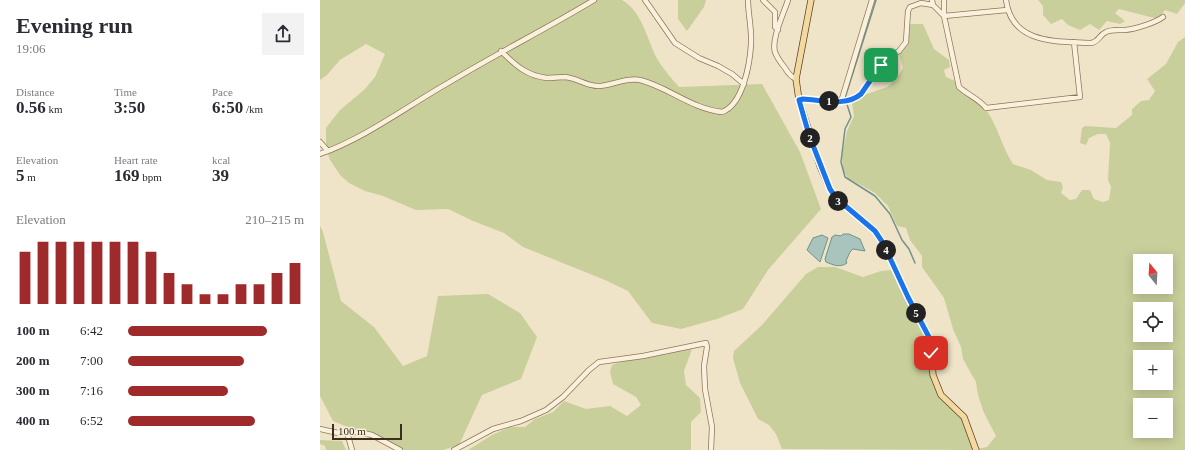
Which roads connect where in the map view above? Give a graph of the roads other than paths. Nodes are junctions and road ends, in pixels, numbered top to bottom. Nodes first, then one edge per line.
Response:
1 (594, 0) edge
2 (645, 0) edge
3 (748, 0) edge
4 (763, 0) edge
5 (788, 0) edge
6 (811, 0) edge
7 (872, 0) edge
8 (944, 0) edge
9 (1006, 0) edge
10 (932, 2) edge
11 (1007, 10) junction
12 (944, 16) junction
13 (1163, 17) dead end
14 (778, 30) junction
15 (1074, 42) junction
16 (501, 51) junction
17 (796, 79) junction
18 (744, 84) junction
19 (799, 100) junction
20 (841, 102) junction
21 (320, 142) edge
22 (328, 151) junction
23 (320, 154) edge
24 (320, 429) edge
25 (347, 432) junction
26 (352, 450) edge
27 (400, 450) edge
28 (454, 450) edge
29 (711, 450) edge
30 (976, 450) edge

1 - 16 street
2 - 18 street
3 - 18 street
4 - 14 street
5 - 14 street
6 - 17 main road
7 - 20 street
8 - 12 street
9 - 11 street
10 - 12 street
10 - 20 street
11 - 12 street
11 - 15 street
12 - 15 street
13 - 15 street
14 - 17 street
16 - 18 street
16 - 22 street
17 - 19 main road
19 - 20 street
19 - 30 main road
21 - 22 street
22 - 23 street
24 - 25 street
25 - 26 street
25 - 27 street
28 - 29 street

